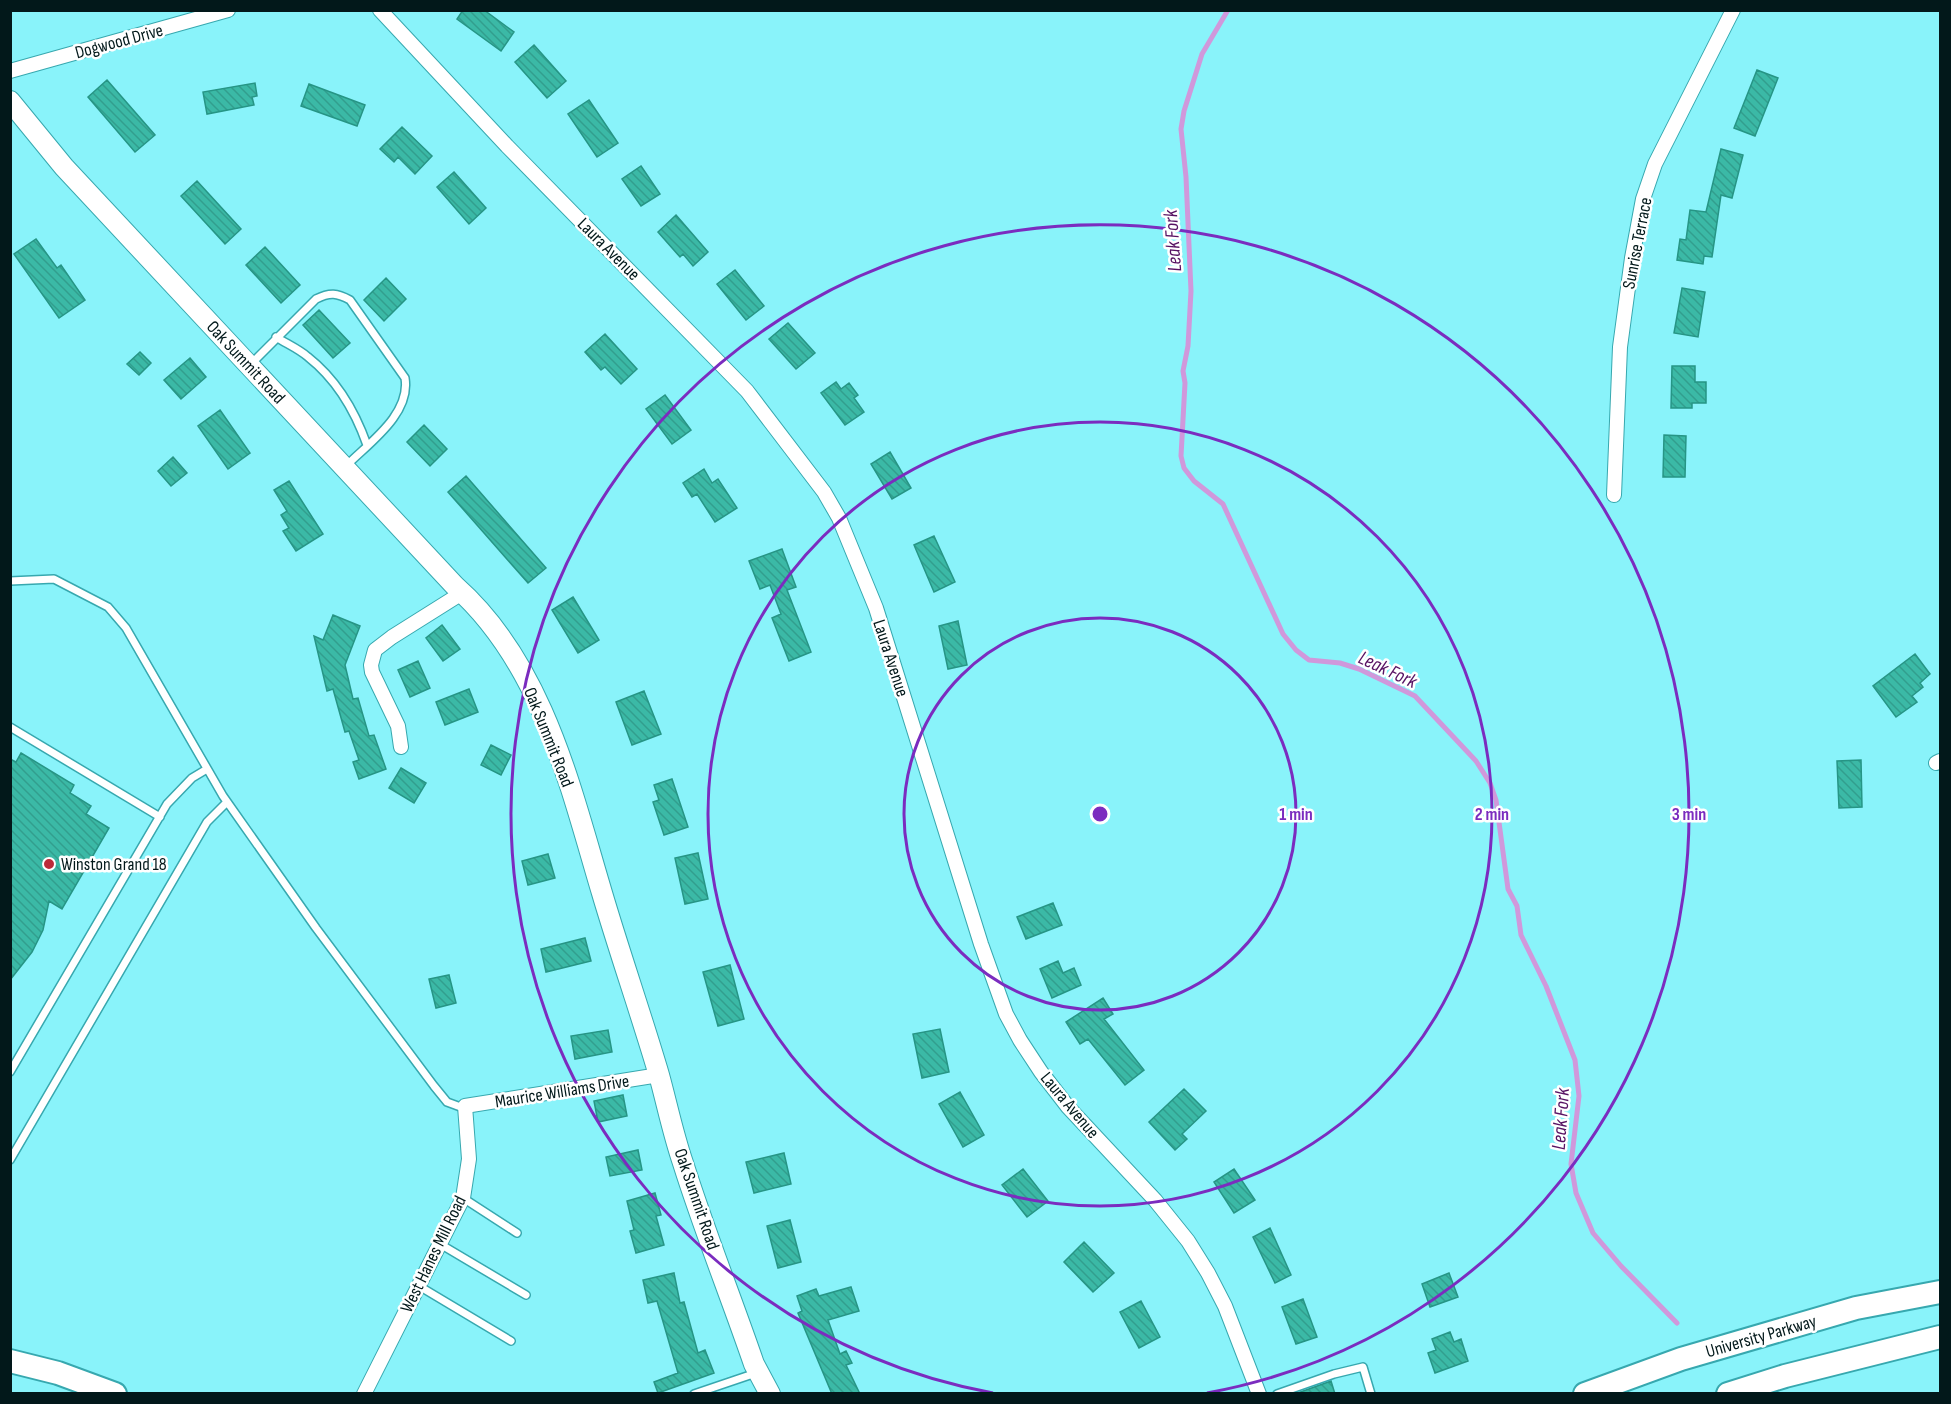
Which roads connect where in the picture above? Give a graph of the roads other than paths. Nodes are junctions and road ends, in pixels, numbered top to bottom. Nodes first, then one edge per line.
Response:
1 (228, 10) edge
2 (380, 10) edge
3 (1733, 10) edge
4 (10, 71) edge
5 (10, 101) edge
6 (276, 338) junction
7 (249, 365) junction
8 (368, 445) junction
9 (344, 468) junction
10 (1614, 495) dead end
11 (10, 581) edge
12 (462, 593) junction
13 (10, 727) edge
14 (401, 747) dead end
15 (207, 768) junction
16 (227, 802) junction
17 (160, 817) junction
18 (10, 1072) edge
19 (659, 1075) junction
20 (466, 1108) junction
21 (11, 1159) edge
22 (463, 1198) junction
23 (518, 1233) dead end
24 (440, 1244) junction
25 (419, 1286) junction
26 (1941, 1292) edge
27 (526, 1295) dead end
28 (1936, 1337) edge
29 (511, 1341) dead end
30 (10, 1361) edge
31 (759, 1372) junction
32 (115, 1394) edge
33 (364, 1394) edge
34 (694, 1394) edge
35 (770, 1394) edge
36 (1258, 1394) edge
37 (1277, 1394) edge
38 (1371, 1394) edge
39 (1585, 1394) edge
40 (1728, 1394) edge

1 - 4 street, Dogwood Drive
2 - 36 street, Laura Avenue
3 - 10 street, Sunrise Terrace
5 - 7 main road, Oak Summit Road
6 - 7 lane
6 - 8 lane
6 - 8 lane
7 - 9 main road, Oak Summit Road
8 - 9 lane
9 - 12 main road, Oak Summit Road
11 - 15 lane
12 - 14 street
12 - 19 main road, Oak Summit Road
13 - 17 lane
15 - 16 lane
15 - 17 lane
16 - 20 lane
16 - 21 lane
17 - 18 lane
19 - 20 street, Maurice Williams Drive
19 - 31 main road, Oak Summit Road
20 - 22 street, West Hanes Mill Road
22 - 23 lane
22 - 24 street, West Hanes Mill Road
24 - 25 street, West Hanes Mill Road
24 - 27 lane
25 - 29 lane
25 - 33 street, West Hanes Mill Road
26 - 39 main road, University Parkway
28 - 40 main road
30 - 32 main road
31 - 34 lane
31 - 35 main road, Oak Summit Road
37 - 38 lane

